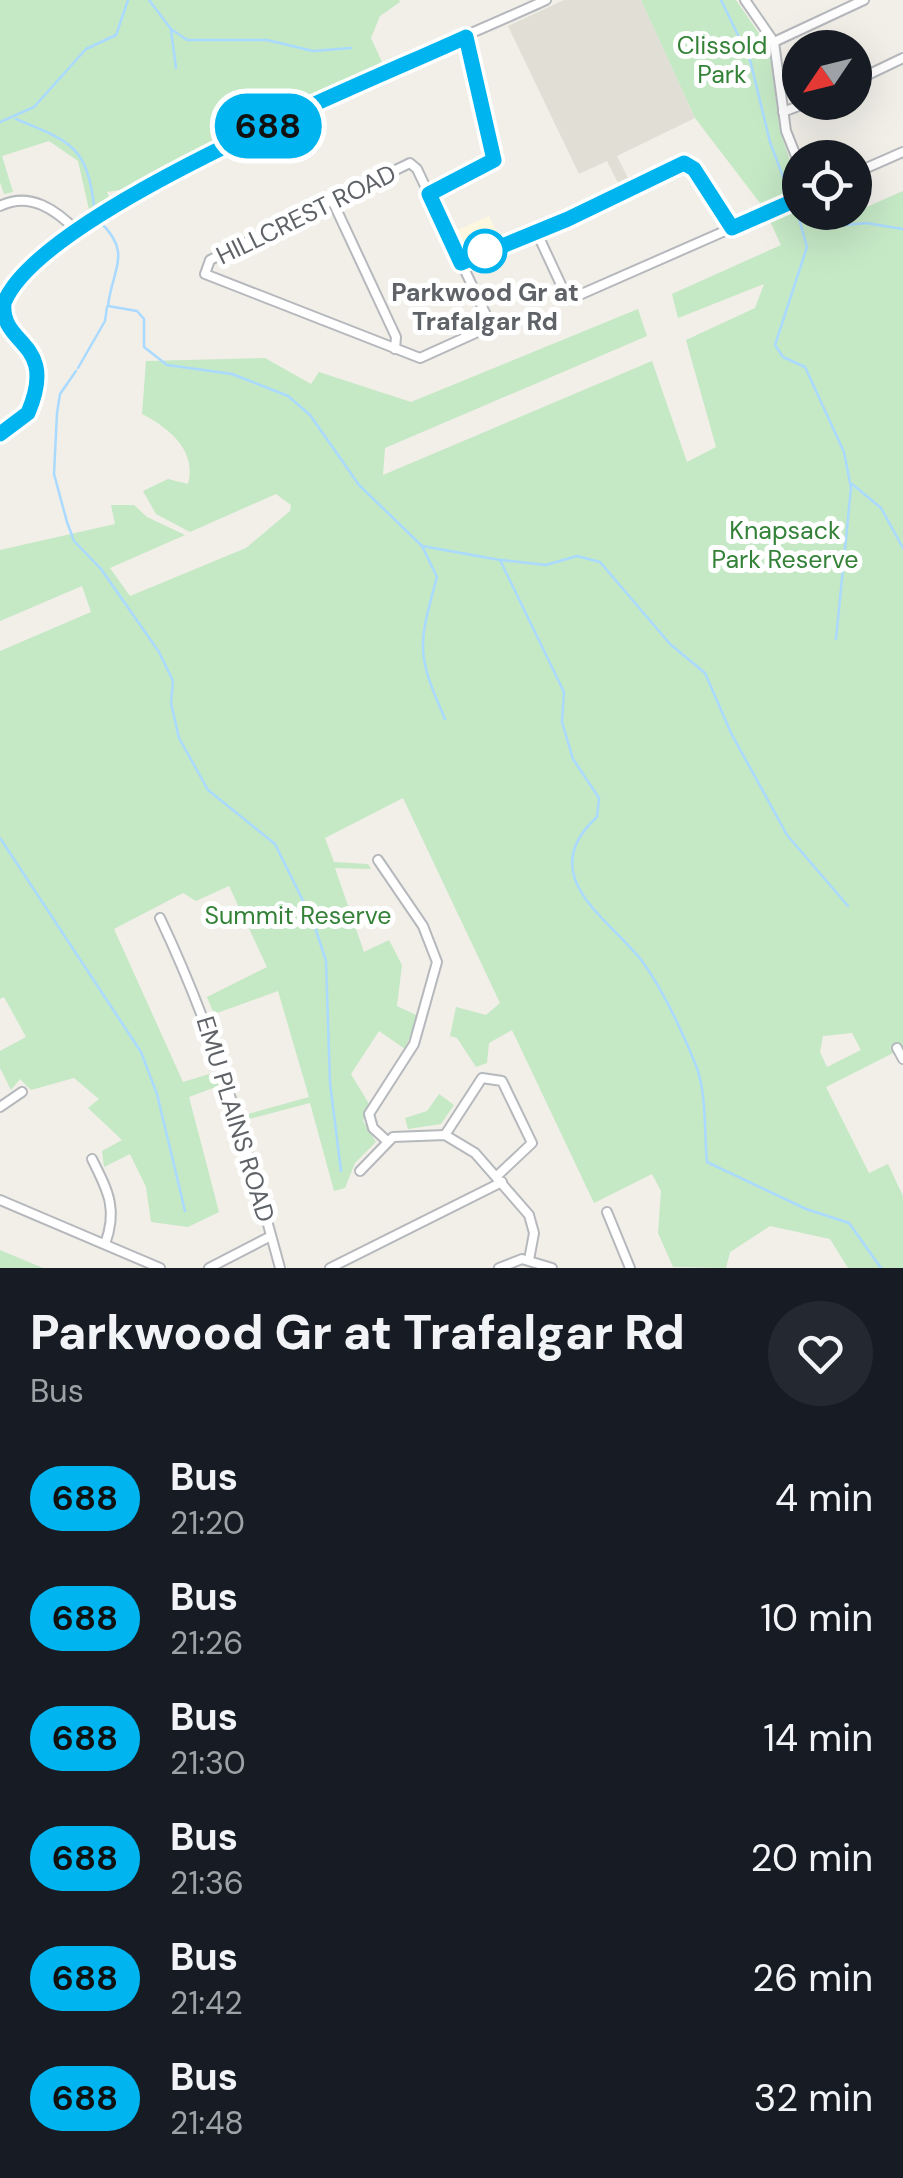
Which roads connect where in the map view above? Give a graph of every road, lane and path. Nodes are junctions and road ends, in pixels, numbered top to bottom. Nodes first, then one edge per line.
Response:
1 (546, 0) edge
2 (745, 0) edge
3 (864, 0) edge
4 (466, 37) junction
5 (774, 42) junction
6 (903, 58) edge
7 (872, 73) edge
8 (782, 104) edge
9 (903, 152) edge
10 (872, 166) edge
11 (429, 194) junction
12 (332, 200) junction
13 (0, 206) edge
14 (782, 206) edge
15 (732, 228) junction
16 (77, 231) junction
17 (536, 232) junction
18 (461, 263) junction
19 (1, 310) edge
20 (394, 349) junction
21 (0, 434) edge
22 (378, 860) dead end
23 (160, 918) dead end
24 (898, 1048) dead end
25 (903, 1059) edge
26 (22, 1092) dead end
27 (0, 1106) edge
28 (446, 1135) junction
29 (386, 1140) junction
30 (92, 1159) dead end
31 (360, 1171) dead end
32 (499, 1179) junction
33 (0, 1200) edge
34 (607, 1212) dead end
35 (271, 1236) junction
36 (106, 1244) junction
37 (528, 1260) junction
38 (160, 1268) edge
39 (209, 1268) edge
40 (280, 1268) edge
41 (330, 1268) edge
42 (498, 1268) edge
43 (552, 1268) edge
44 (630, 1268) edge

1 - 4 street
2 - 5 street
3 - 5 street
4 - 11 street
4 - 16 street
5 - 8 street
6 - 7 street
9 - 10 street
11 - 12 street, HILLCREST ROAD
11 - 18 street
12 - 20 street
12 - 20 street, HILLCREST ROAD
13 - 16 street
14 - 15 street
15 - 17 street
15 - 17 street
16 - 19 street
17 - 18 street
18 - 20 street
19 - 21 street
22 - 29 street
23 - 35 street, EMU PLAINS ROAD
24 - 25 street
26 - 27 street
28 - 29 street
28 - 32 street
28 - 32 street
29 - 31 street
30 - 36 street
32 - 37 street
32 - 41 street
33 - 36 street
34 - 44 street
35 - 39 street
35 - 40 street, EMU PLAINS ROAD
36 - 38 street
37 - 42 street
37 - 43 street

